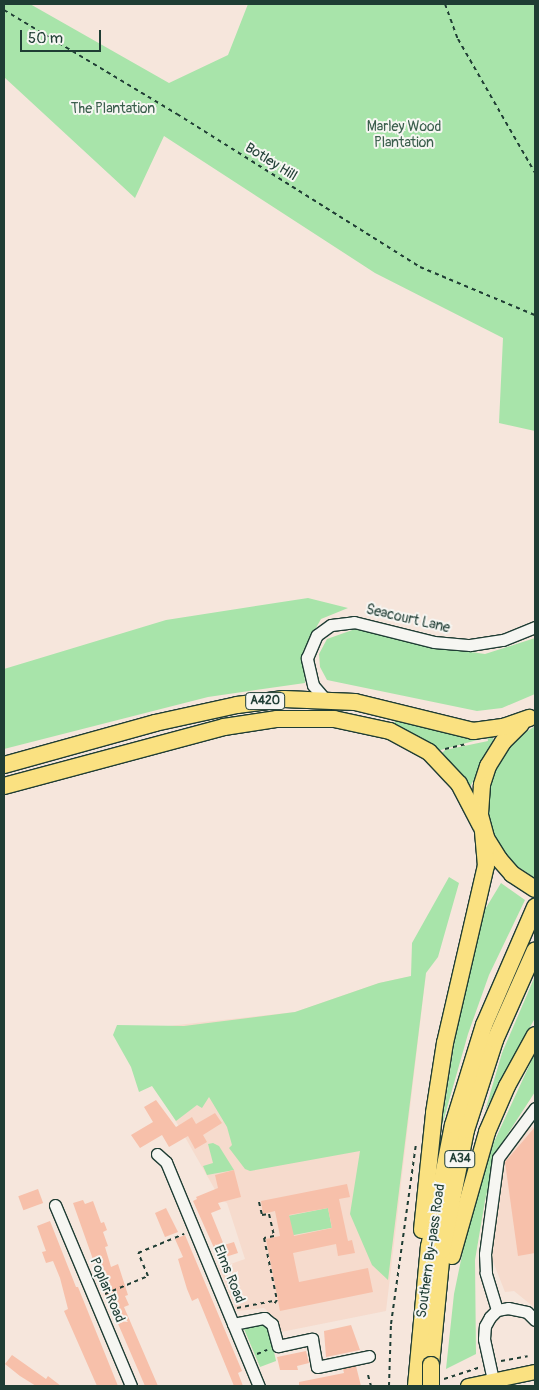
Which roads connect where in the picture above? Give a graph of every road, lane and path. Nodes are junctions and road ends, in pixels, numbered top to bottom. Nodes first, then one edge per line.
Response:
1 (445, 4) edge
2 (4, 10) edge
3 (535, 173) edge
4 (535, 316) edge
5 (535, 627) edge
6 (325, 699) junction
7 (532, 716) edge
8 (469, 743) dead end
9 (440, 752) dead end
10 (4, 766) edge
11 (4, 786) edge
12 (482, 828) junction
13 (529, 886) edge
14 (535, 907) edge
15 (535, 950) edge
16 (535, 1035) edge
17 (535, 1108) edge
18 (417, 1140) dead end
19 (157, 1154) dead end
20 (259, 1202) dead end
21 (55, 1204) dead end
22 (195, 1230) junction
23 (95, 1298) junction
24 (422, 1302) junction
25 (228, 1310) junction
26 (497, 1310) junction
27 (535, 1320) edge
28 (234, 1324) junction
29 (278, 1346) junction
30 (369, 1356) dead end
31 (248, 1358) junction
32 (427, 1361) junction
33 (535, 1372) edge
34 (368, 1375) dead end
35 (493, 1380) junction
36 (131, 1386) edge
37 (259, 1386) edge
38 (372, 1386) edge
39 (390, 1386) edge
40 (416, 1386) edge
41 (431, 1386) edge
42 (468, 1386) edge

1 - 3 path
2 - 4 path, Botley Hill
5 - 6 street, Seacourt Lane
6 - 7 highway, A420
6 - 10 highway, A420
7 - 12 highway
8 - 9 path
11 - 12 highway, A420
12 - 13 highway
12 - 24 highway
14 - 24 highway, Southern By-pass Road / A34
15 - 32 highway, Southern By-pass Road / A34
16 - 32 highway
17 - 26 street
18 - 39 path
19 - 22 street, Elms Road
20 - 25 path
21 - 23 street, Poplar Road
22 - 23 path
22 - 25 street, Elms Road
23 - 36 street, Poplar Road
24 - 32 highway, Southern By-pass Road / A34
25 - 28 street, Elms Road
26 - 27 street
26 - 35 street
28 - 29 street
28 - 31 street, Elms Road
29 - 30 street
29 - 31 path
31 - 37 street, Elms Road
32 - 40 highway, Southern By-pass Road / A34
32 - 41 highway, Southern By-pass Road / A34, bridge
33 - 35 main road
34 - 38 path
35 - 42 main road

